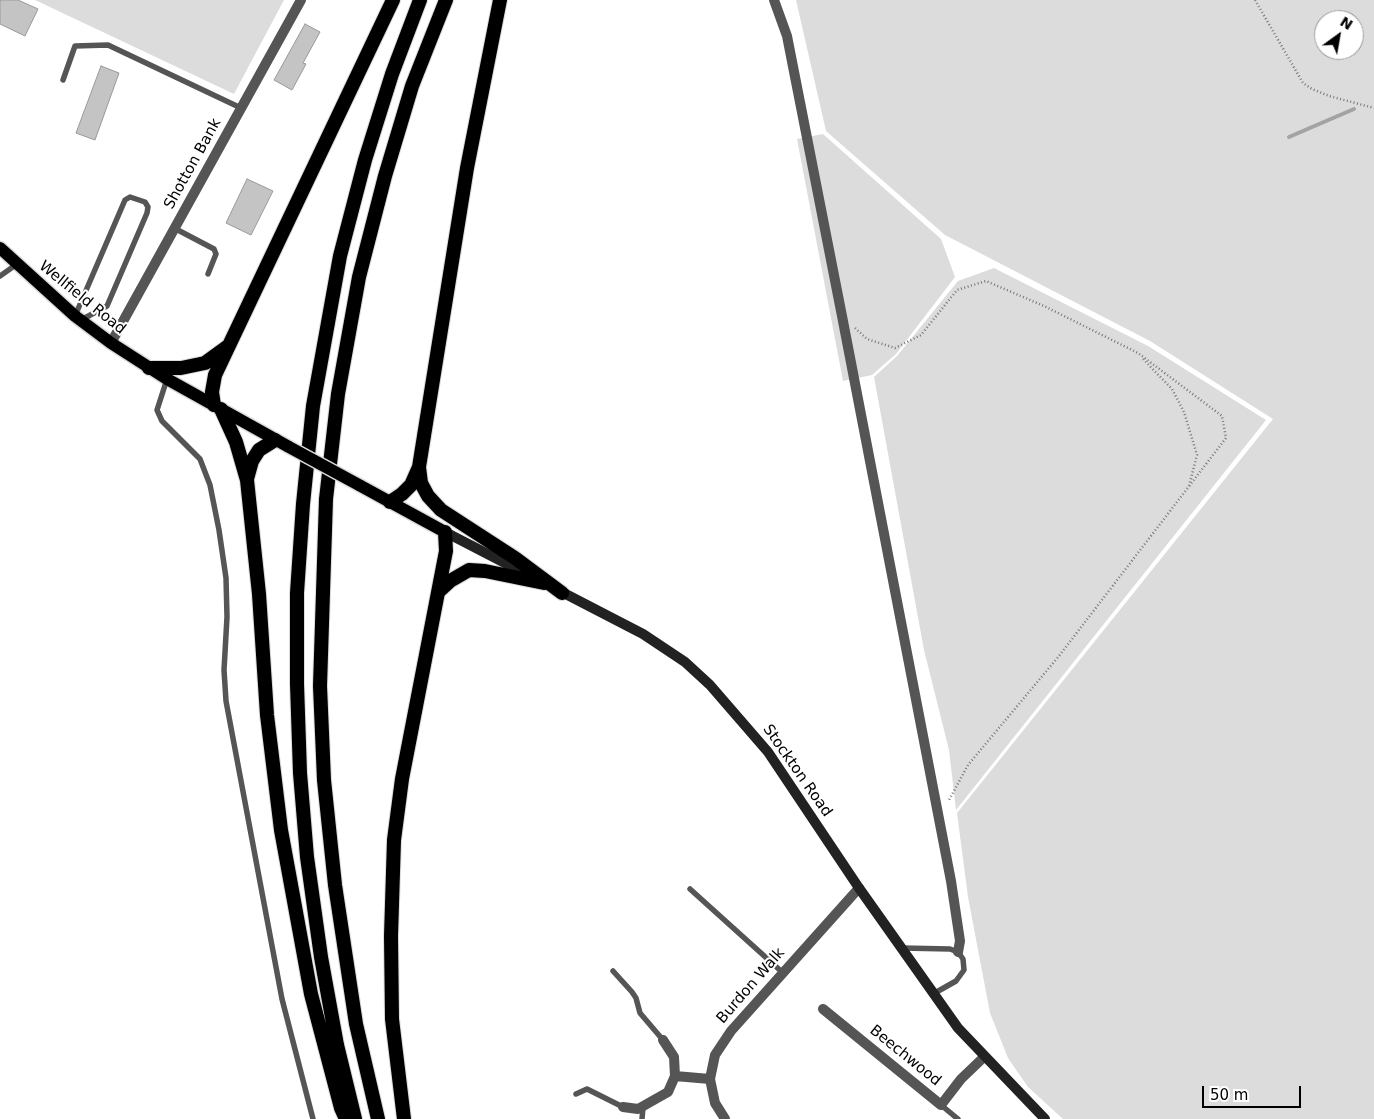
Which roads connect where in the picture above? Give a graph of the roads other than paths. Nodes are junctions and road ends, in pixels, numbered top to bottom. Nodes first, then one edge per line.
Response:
1 (301, 0) edge
2 (392, 0) edge
3 (420, 0) edge
4 (446, 0) edge
5 (500, 0) edge
6 (774, 0) edge
7 (63, 80) dead end
8 (241, 108) junction
9 (174, 228) junction
10 (0, 248) edge
11 (17, 264) junction
12 (208, 274) dead end
13 (0, 276) edge
14 (78, 318) junction
15 (111, 343) junction
16 (229, 346) junction
17 (149, 368) junction
18 (167, 379) junction
19 (217, 407) junction
20 (275, 440) junction
21 (419, 467) junction
22 (246, 480) junction
23 (390, 502) junction
24 (445, 532) junction
25 (544, 583) junction
26 (438, 592) junction
27 (562, 592) junction
28 (690, 888) dead end
29 (859, 888) junction
30 (902, 948) junction
31 (958, 952) junction
32 (613, 972) dead end
33 (782, 972) junction
34 (934, 994) junction
35 (823, 1009) dead end
36 (663, 1040) joint
37 (984, 1057) junction
38 (676, 1076) junction
39 (710, 1079) junction
40 (576, 1094) dead end
41 (941, 1105) junction
42 (623, 1107) joint
43 (643, 1107) junction
44 (313, 1119) edge
45 (346, 1119) edge
46 (355, 1119) edge
47 (378, 1119) edge
48 (404, 1119) edge
49 (642, 1119) edge
50 (725, 1119) edge
51 (958, 1119) edge
52 (1045, 1119) edge

1 - 8 street, Shotton Bank
2 - 16 highway
3 - 46 highway
4 - 47 highway
5 - 21 highway
6 - 31 street
7 - 8 lane
8 - 9 street, Shotton Bank
9 - 12 lane
9 - 15 street, Shotton Bank
10 - 11 main road, Wellfield Road
11 - 13 lane
11 - 14 main road, Wellfield Road
14 - 14 lane
14 - 15 main road, Wellfield Road
15 - 17 main road, Wellfield Road
16 - 17 highway
16 - 19 highway
17 - 18 main road, Wellfield Road
18 - 19 main road, Wellfield Road
18 - 44 lane
19 - 20 main road, Wellfield Road
19 - 22 highway
20 - 22 highway
20 - 23 main road, Wellfield Road, bridge
21 - 23 highway
21 - 27 highway
22 - 45 highway
23 - 24 main road, Wellfield Road
24 - 25 main road, Stockton Road
24 - 26 highway
25 - 26 highway
25 - 27 main road, Stockton Road
26 - 48 highway
27 - 29 main road, Stockton Road
28 - 33 lane
29 - 30 main road, Stockton Road
29 - 33 street, Burdon Walk
30 - 31 lane
30 - 34 main road, Stockton Road
31 - 34 lane
32 - 36 lane
33 - 39 street, Burdon Walk
34 - 37 main road, Stockton Road
35 - 41 street, Beechwood
36 - 38 street
37 - 41 street, Beechwood
37 - 52 main road, Stockton Road
38 - 39 street
38 - 43 street
39 - 50 street, Burdon Walk
40 - 42 lane
41 - 51 lane
42 - 43 street
43 - 49 lane

